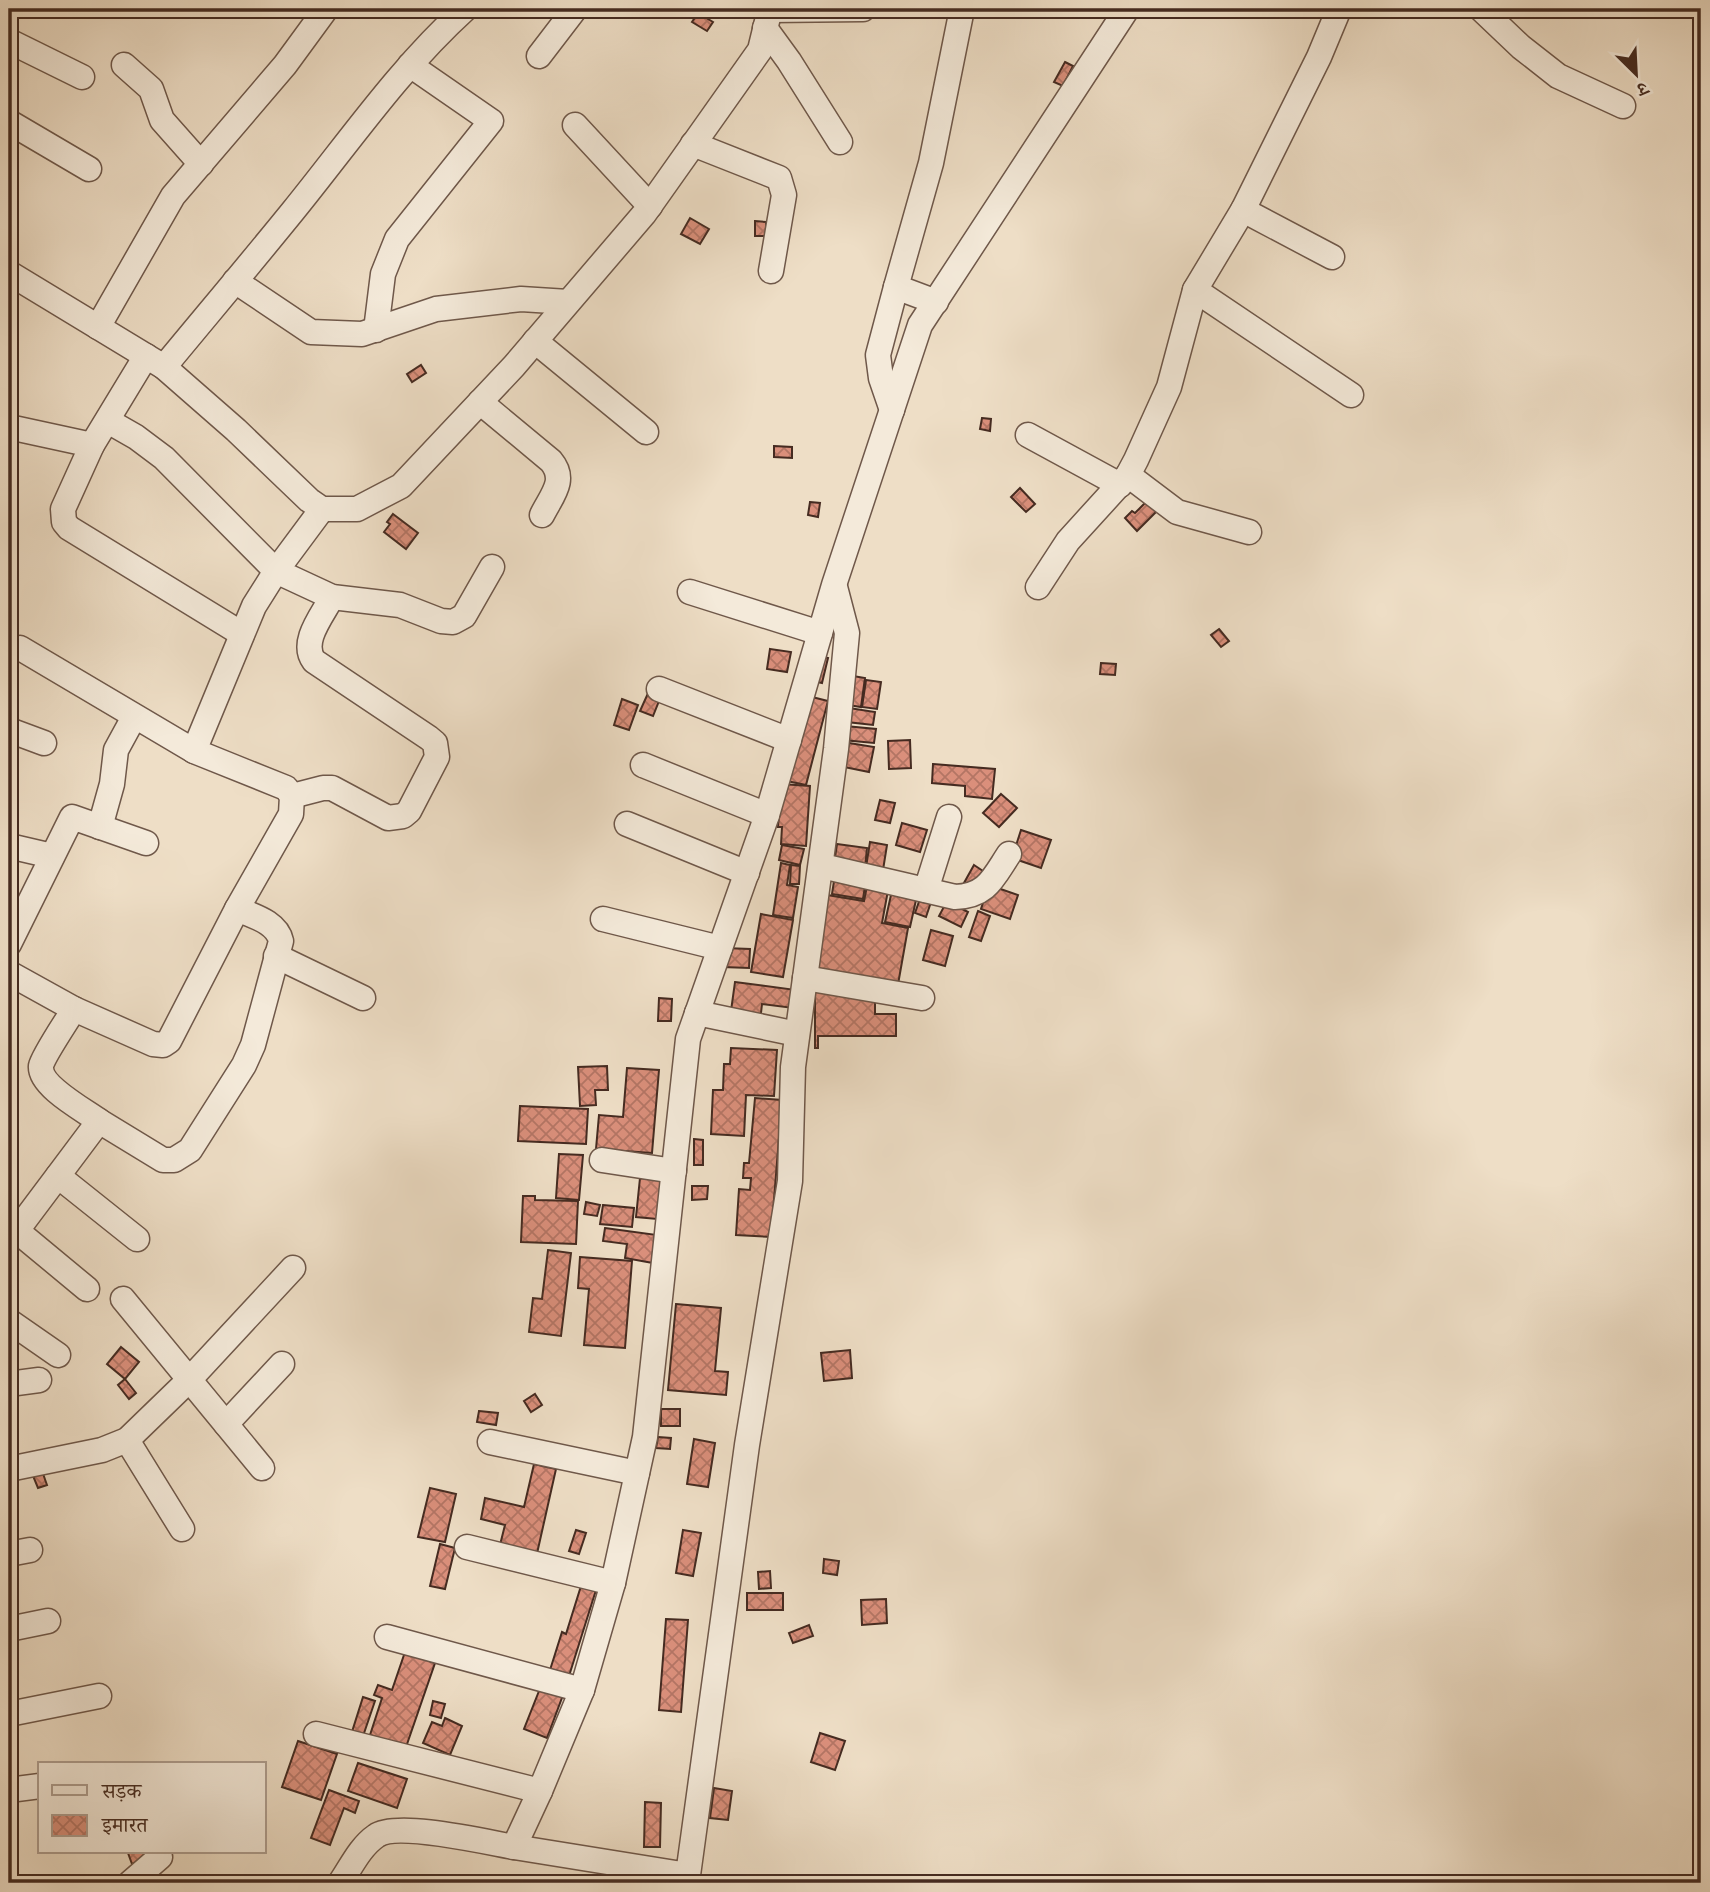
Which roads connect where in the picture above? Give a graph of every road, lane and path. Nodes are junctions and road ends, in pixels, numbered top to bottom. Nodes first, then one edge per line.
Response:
1 (326, 9) edge
2 (465, 9) edge
3 (575, 9) edge
4 (863, 9) edge
5 (962, 9) edge
6 (1127, 9) edge
7 (1339, 9) edge
8 (1481, 9) edge
9 (769, 16) edge
10 (9, 41) edge
11 (539, 56) dead end
12 (124, 65) dead end
13 (410, 65) junction
14 (82, 77) dead end
15 (1623, 106) dead end
16 (9, 122) edge
17 (575, 125) dead end
18 (840, 142) dead end
19 (693, 144) junction
20 (201, 164) junction
21 (89, 169) dead end
22 (650, 206) junction
23 (1243, 210) junction
24 (1332, 257) dead end
25 (771, 271) dead end
26 (9, 273) edge
27 (235, 281) junction
28 (896, 287) junction
29 (1195, 290) junction
30 (568, 302) junction
31 (936, 302) junction
32 (98, 327) junction
33 (376, 330) junction
34 (535, 341) junction
35 (155, 361) junction
36 (1351, 395) dead end
37 (480, 402) junction
38 (892, 410) junction
39 (108, 421) junction
40 (9, 427) edge
41 (646, 432) dead end
42 (1028, 435) dead end
43 (92, 445) junction
44 (1124, 480) junction
45 (322, 509) junction
46 (542, 515) dead end
47 (1249, 532) dead end
48 (492, 567) dead end
49 (276, 571) junction
50 (834, 585) junction
51 (1038, 587) dead end
52 (690, 593) dead end
53 (332, 597) junction
54 (820, 633) junction
55 (242, 634) junction
56 (20, 648) dead end
57 (659, 689) dead end
58 (134, 717) junction
59 (9, 730) edge
60 (789, 740) junction
61 (44, 743) dead end
62 (194, 751) junction
63 (643, 765) dead end
64 (292, 796) junction
65 (767, 815) junction
66 (949, 817) dead end
67 (626, 824) dead end
68 (100, 827) junction
69 (146, 843) dead end
70 (9, 846) edge
71 (1009, 854) dead end
72 (52, 856) junction
73 (822, 866) junction
74 (747, 873) junction
75 (926, 890) junction
76 (237, 909) junction
77 (603, 919) dead end
78 (9, 944) edge
79 (720, 948) junction
80 (276, 956) junction
81 (9, 972) edge
82 (804, 978) junction
83 (363, 998) dead end
84 (922, 998) dead end
85 (74, 1009) junction
86 (697, 1013) junction
87 (797, 1034) junction
88 (99, 1121) junction
89 (602, 1160) dead end
90 (674, 1171) junction
91 (58, 1176) junction
92 (13, 1236) edge
93 (137, 1239) dead end
94 (293, 1268) dead end
95 (87, 1289) dead end
96 (123, 1299) dead end
97 (9, 1321) edge
98 (58, 1355) dead end
99 (282, 1364) dead end
100 (39, 1380) dead end
101 (189, 1380) junction
102 (9, 1384) edge
103 (226, 1424) junction
104 (127, 1440) junction
105 (490, 1442) dead end
106 (262, 1468) dead end
107 (9, 1469) edge
108 (637, 1473) junction
109 (182, 1529) dead end
110 (467, 1547) dead end
111 (613, 1583) junction
112 (48, 1621) dead end
113 (9, 1629) edge
114 (387, 1636) dead end
115 (582, 1690) junction
116 (99, 1696) dead end
117 (9, 1714) edge
118 (316, 1734) dead end
119 (38, 1786) edge
120 (9, 1790) edge
121 (540, 1791) junction
122 (514, 1847) junction
123 (160, 1857) dead end
124 (688, 1879) edge
125 (130, 1883) edge
126 (340, 1883) edge

1 - 20 street
2 - 13 street
3 - 11 street
4 - 9 street
5 - 28 street
6 - 31 street
7 - 23 street
8 - 15 street
9 - 18 street
9 - 19 street
10 - 14 street
12 - 20 street
13 - 27 street
13 - 33 street
16 - 21 street
17 - 22 street
19 - 22 street
19 - 25 street
20 - 32 street
22 - 30 street
23 - 24 street
23 - 29 street
26 - 32 street
27 - 33 street
27 - 35 street
28 - 31 street
28 - 38 street
29 - 36 street
29 - 44 street
30 - 33 street
30 - 34 street
31 - 38 street
32 - 35 street
34 - 37 street
34 - 41 street
35 - 39 street
35 - 45 street
37 - 45 street
37 - 46 street
38 - 50 street
39 - 43 street
39 - 49 street
40 - 43 street
42 - 44 street
43 - 55 street
44 - 47 street
44 - 51 street
45 - 49 street
48 - 53 street
49 - 53 street
49 - 55 street
50 - 54 street
50 - 73 street
52 - 54 street
53 - 64 street
54 - 60 street
55 - 62 street
56 - 58 street
57 - 60 street
58 - 62 street
58 - 68 street
59 - 61 street
60 - 65 street
62 - 64 street
63 - 65 street
64 - 76 street
65 - 74 street
66 - 75 street
67 - 74 street
68 - 69 street
68 - 72 street
70 - 72 street
71 - 75 street
72 - 78 street
73 - 75 street
73 - 82 street
74 - 79 street
76 - 80 street
76 - 85 street
77 - 79 street
79 - 86 street
80 - 83 street
80 - 88 street
81 - 85 street
82 - 84 street
82 - 87 street
85 - 88 street
86 - 87 street
86 - 90 street
87 - 124 street
88 - 91 street
89 - 90 street
90 - 108 street
91 - 92 street
91 - 93 street
92 - 95 street
94 - 101 street
96 - 101 street
97 - 98 street
99 - 103 street
100 - 102 street
101 - 103 street
101 - 104 street
103 - 106 street
104 - 107 street
104 - 109 street
105 - 108 street
108 - 111 street
110 - 111 street
111 - 115 street
112 - 113 street
114 - 115 street
115 - 121 street
116 - 117 street
118 - 121 street
119 - 120 street
121 - 122 street
122 - 124 street
122 - 126 street
123 - 125 street

